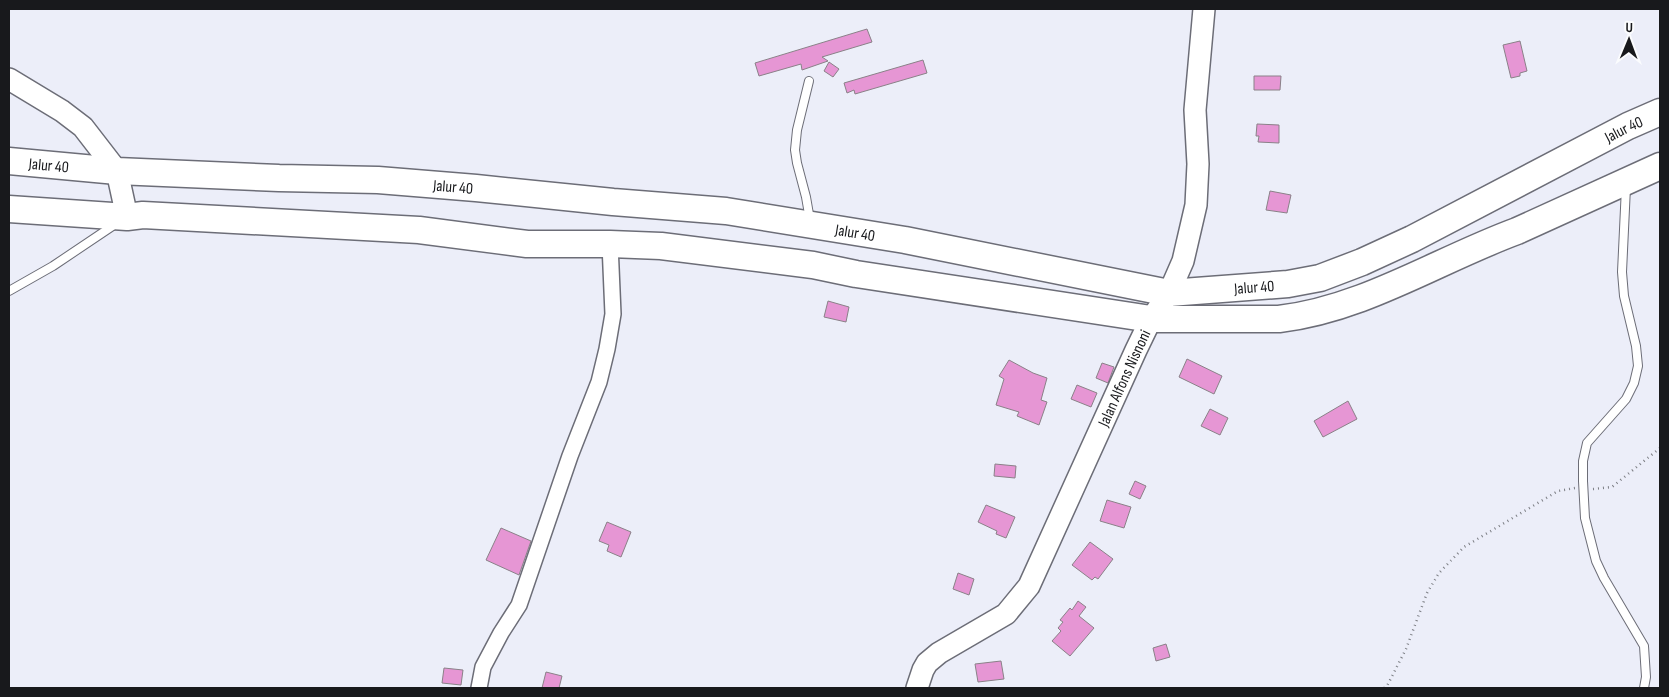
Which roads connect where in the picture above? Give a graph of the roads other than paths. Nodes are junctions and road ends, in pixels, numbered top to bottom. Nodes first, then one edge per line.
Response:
1 (1204, 9) edge
2 (9, 79) edge
3 (809, 81) dead end
4 (1660, 112) edge
5 (9, 161) edge
6 (1660, 166) edge
7 (117, 171) junction
8 (1626, 182) junction
9 (9, 209) edge
10 (135, 216) junction
11 (811, 224) junction
12 (610, 244) junction
13 (9, 290) edge
14 (1170, 293) junction
15 (1151, 319) junction
16 (479, 688) edge
17 (917, 688) edge
18 (1644, 688) edge

1 - 14 main road, Jalan Alfons Nisnoni
2 - 7 main road
3 - 11 lane
4 - 14 highway, Jalur 40
5 - 7 highway, Jalur 40
6 - 8 highway, Jalur 40
7 - 10 main road
7 - 11 highway, Jalur 40
8 - 15 highway, Jalur 40
8 - 18 lane
9 - 10 highway, Jalur 40
10 - 12 highway, Jalur 40
10 - 13 lane
11 - 14 highway, Jalur 40
12 - 15 highway, Jalur 40
12 - 16 street
14 - 15 main road, Jalan Alfons Nisnoni
15 - 17 main road, Jalan Alfons Nisnoni

